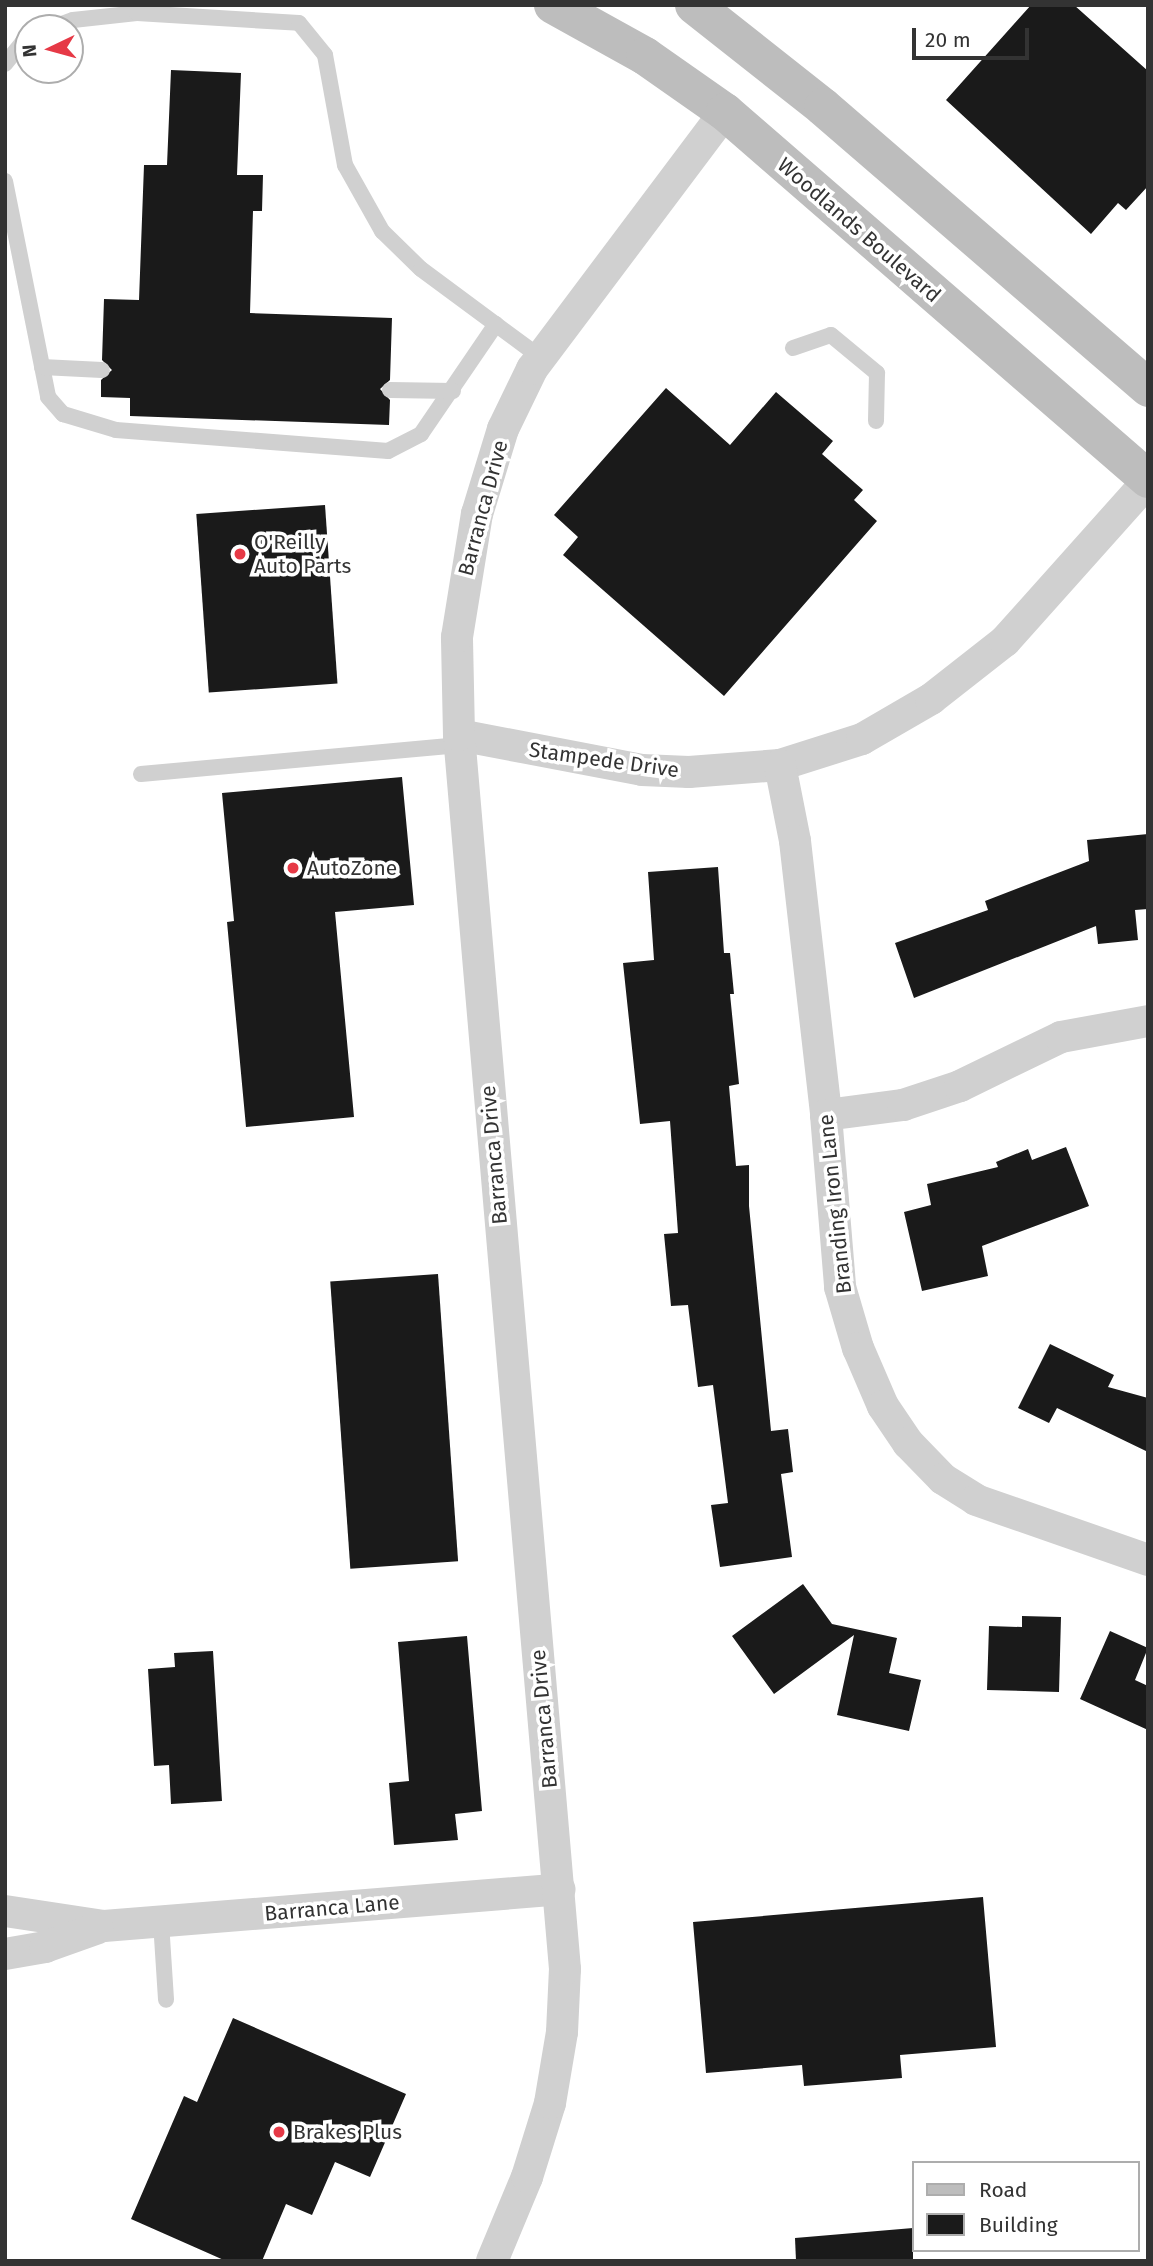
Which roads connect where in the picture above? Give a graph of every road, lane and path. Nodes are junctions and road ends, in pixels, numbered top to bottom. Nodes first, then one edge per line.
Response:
1 (554, 5) edge
2 (694, 5) edge
3 (84, 19) edge
4 (725, 112) junction
5 (5, 181) edge
6 (496, 324) junction
7 (793, 348) dead end
8 (540, 357) junction
9 (42, 367) junction
10 (102, 370) dead end
11 (1148, 388) edge
12 (390, 390) dead end
13 (453, 391) junction
14 (876, 421) dead end
15 (1148, 480) edge
16 (459, 740) junction
17 (780, 765) junction
18 (141, 774) dead end
19 (1148, 1021) edge
20 (826, 1115) junction
21 (1148, 1560) edge
22 (560, 1889) junction
23 (5, 1911) edge
24 (161, 1922) junction
25 (104, 1926) junction
26 (5, 1954) edge
27 (166, 2000) dead end
28 (492, 2261) edge

1 - 4 street, Woodlands Boulevard
2 - 11 street
3 - 6 lane
4 - 8 street, Barranca Drive
4 - 15 street, Woodlands Boulevard
5 - 9 lane
6 - 8 lane
6 - 13 lane
7 - 14 lane
8 - 16 street, Barranca Drive
9 - 10 lane
9 - 13 lane
12 - 13 lane
15 - 17 street, Stampede Drive
16 - 17 street, Stampede Drive
16 - 18 lane
16 - 22 street, Barranca Drive
17 - 20 street, Branding Iron Lane
19 - 20 street
20 - 21 street, Branding Iron Lane
22 - 24 street, Barranca Lane
22 - 28 street, Barranca Drive
23 - 25 street, Barranca Lane
24 - 25 street, Barranca Lane
24 - 27 lane
25 - 26 street, Barranca Lane

